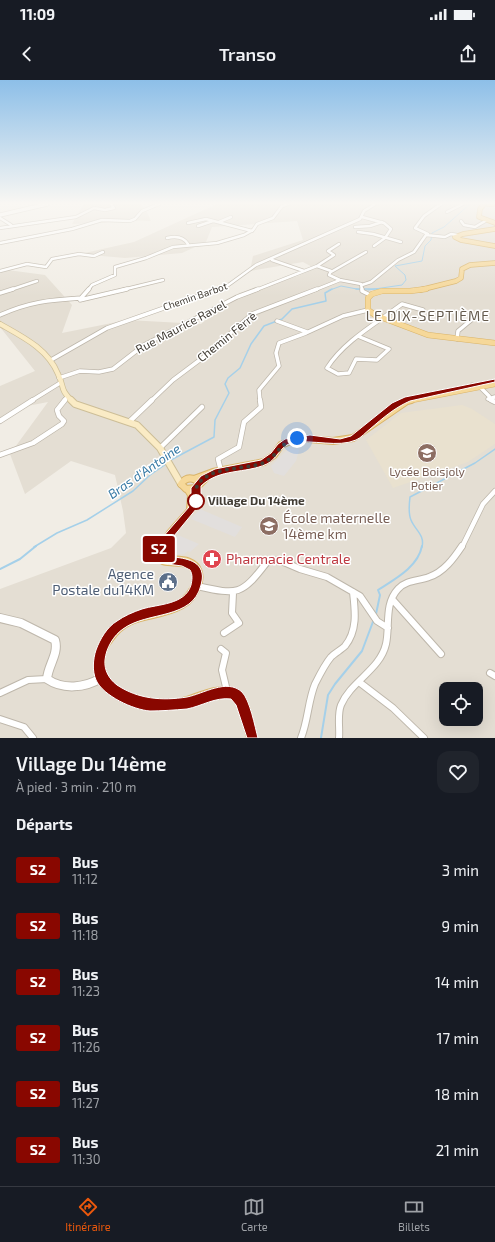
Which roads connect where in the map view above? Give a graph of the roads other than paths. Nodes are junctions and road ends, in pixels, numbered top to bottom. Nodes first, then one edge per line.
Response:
1 (43, 235) edge
2 (246, 235) edge
3 (325, 235) edge
4 (375, 235) edge
5 (387, 235) edge
6 (427, 235) edge
7 (432, 235) edge
8 (449, 235) edge
9 (457, 235) edge
10 (167, 238) dead end
11 (385, 238) junction
12 (401, 242) dead end
13 (0, 243) edge
14 (188, 244) junction
15 (339, 244) dead end
16 (374, 246) dead end
17 (495, 246) edge
18 (103, 252) dead end
19 (366, 252) dead end
20 (272, 260) junction
21 (495, 263) edge
22 (317, 266) junction
23 (1, 269) edge
24 (304, 271) junction
25 (331, 272) junction
26 (163, 280) dead end
27 (340, 280) junction
28 (36, 281) dead end
29 (362, 285) junction
30 (0, 293) edge
31 (370, 295) junction
32 (78, 299) junction
33 (368, 310) junction
34 (423, 310) dead end
35 (0, 315) edge
36 (476, 316) dead end
37 (384, 318) junction
38 (278, 322) dead end
39 (0, 324) edge
40 (308, 332) junction
41 (360, 337) junction
42 (458, 339) junction
43 (495, 343) edge
44 (51, 360) junction
45 (60, 380) junction
46 (494, 383) edge
47 (481, 390) junction
48 (67, 397) junction
49 (495, 397) edge
50 (495, 402) edge
51 (202, 407) dead end
52 (0, 421) edge
53 (130, 421) junction
54 (353, 438) junction
55 (160, 448) junction
56 (0, 455) edge
57 (220, 471) junction
58 (184, 481) junction
59 (194, 485) junction
60 (495, 490) edge
61 (197, 586) junction
62 (353, 592) junction
63 (233, 593) junction
64 (392, 599) junction
65 (0, 618) edge
66 (388, 628) junction
67 (224, 633) dead end
68 (221, 649) dead end
69 (441, 654) dead end
70 (47, 678) junction
71 (101, 678) junction
72 (359, 682) junction
73 (227, 692) junction
74 (0, 693) edge
75 (0, 719) edge
76 (33, 738) edge
77 (252, 738) edge
78 (301, 738) edge
79 (339, 738) edge
80 (424, 738) edge

1 - 13 street
2 - 14 street
3 - 20 street, Chemin Barbot
4 - 11 street
5 - 11 street
6 - 29 street
7 - 8 street
9 - 17 main road
10 - 14 street
11 - 12 street
11 - 16 street
14 - 32 street
15 - 22 street, Rue Maurice Ravel
18 - 23 street
19 - 25 street
20 - 24 street
20 - 44 street, Chemin Barbot
21 - 31 main road
22 - 24 street, Rue Maurice Ravel
22 - 25 street
24 - 45 street, Rue Maurice Ravel
25 - 27 street
26 - 32 street
27 - 29 street
27 - 53 street, Chemin Fèrrè
28 - 30 street
29 - 31 street
31 - 33 main road
32 - 35 street
33 - 37 main road
33 - 40 street
34 - 37 street
36 - 42 street
37 - 41 street
37 - 42 main road
38 - 40 street
39 - 44 main road
40 - 57 street
41 - 41 street
42 - 43 main road
44 - 45 main road
45 - 48 main road
45 - 52 street, Rue Maurice Ravel
46 - 47 main road
46 - 47 main road
47 - 49 street
47 - 50 street
47 - 54 main road
47 - 54 main road
48 - 53 main road
48 - 56 street
51 - 55 street
53 - 55 main road
54 - 57 main road
55 - 58 main road
57 - 59 main road
58 - 59 main road
58 - 59 main road
59 - 61 main road
60 - 64 street
61 - 63 street
61 - 71 main road
62 - 63 street
62 - 66 street
62 - 78 street
63 - 67 street
64 - 66 street
64 - 69 street
65 - 70 street
66 - 72 street
68 - 73 street
70 - 71 street
70 - 74 street
71 - 73 main road
72 - 79 street
72 - 80 street
73 - 77 main road
75 - 76 street

